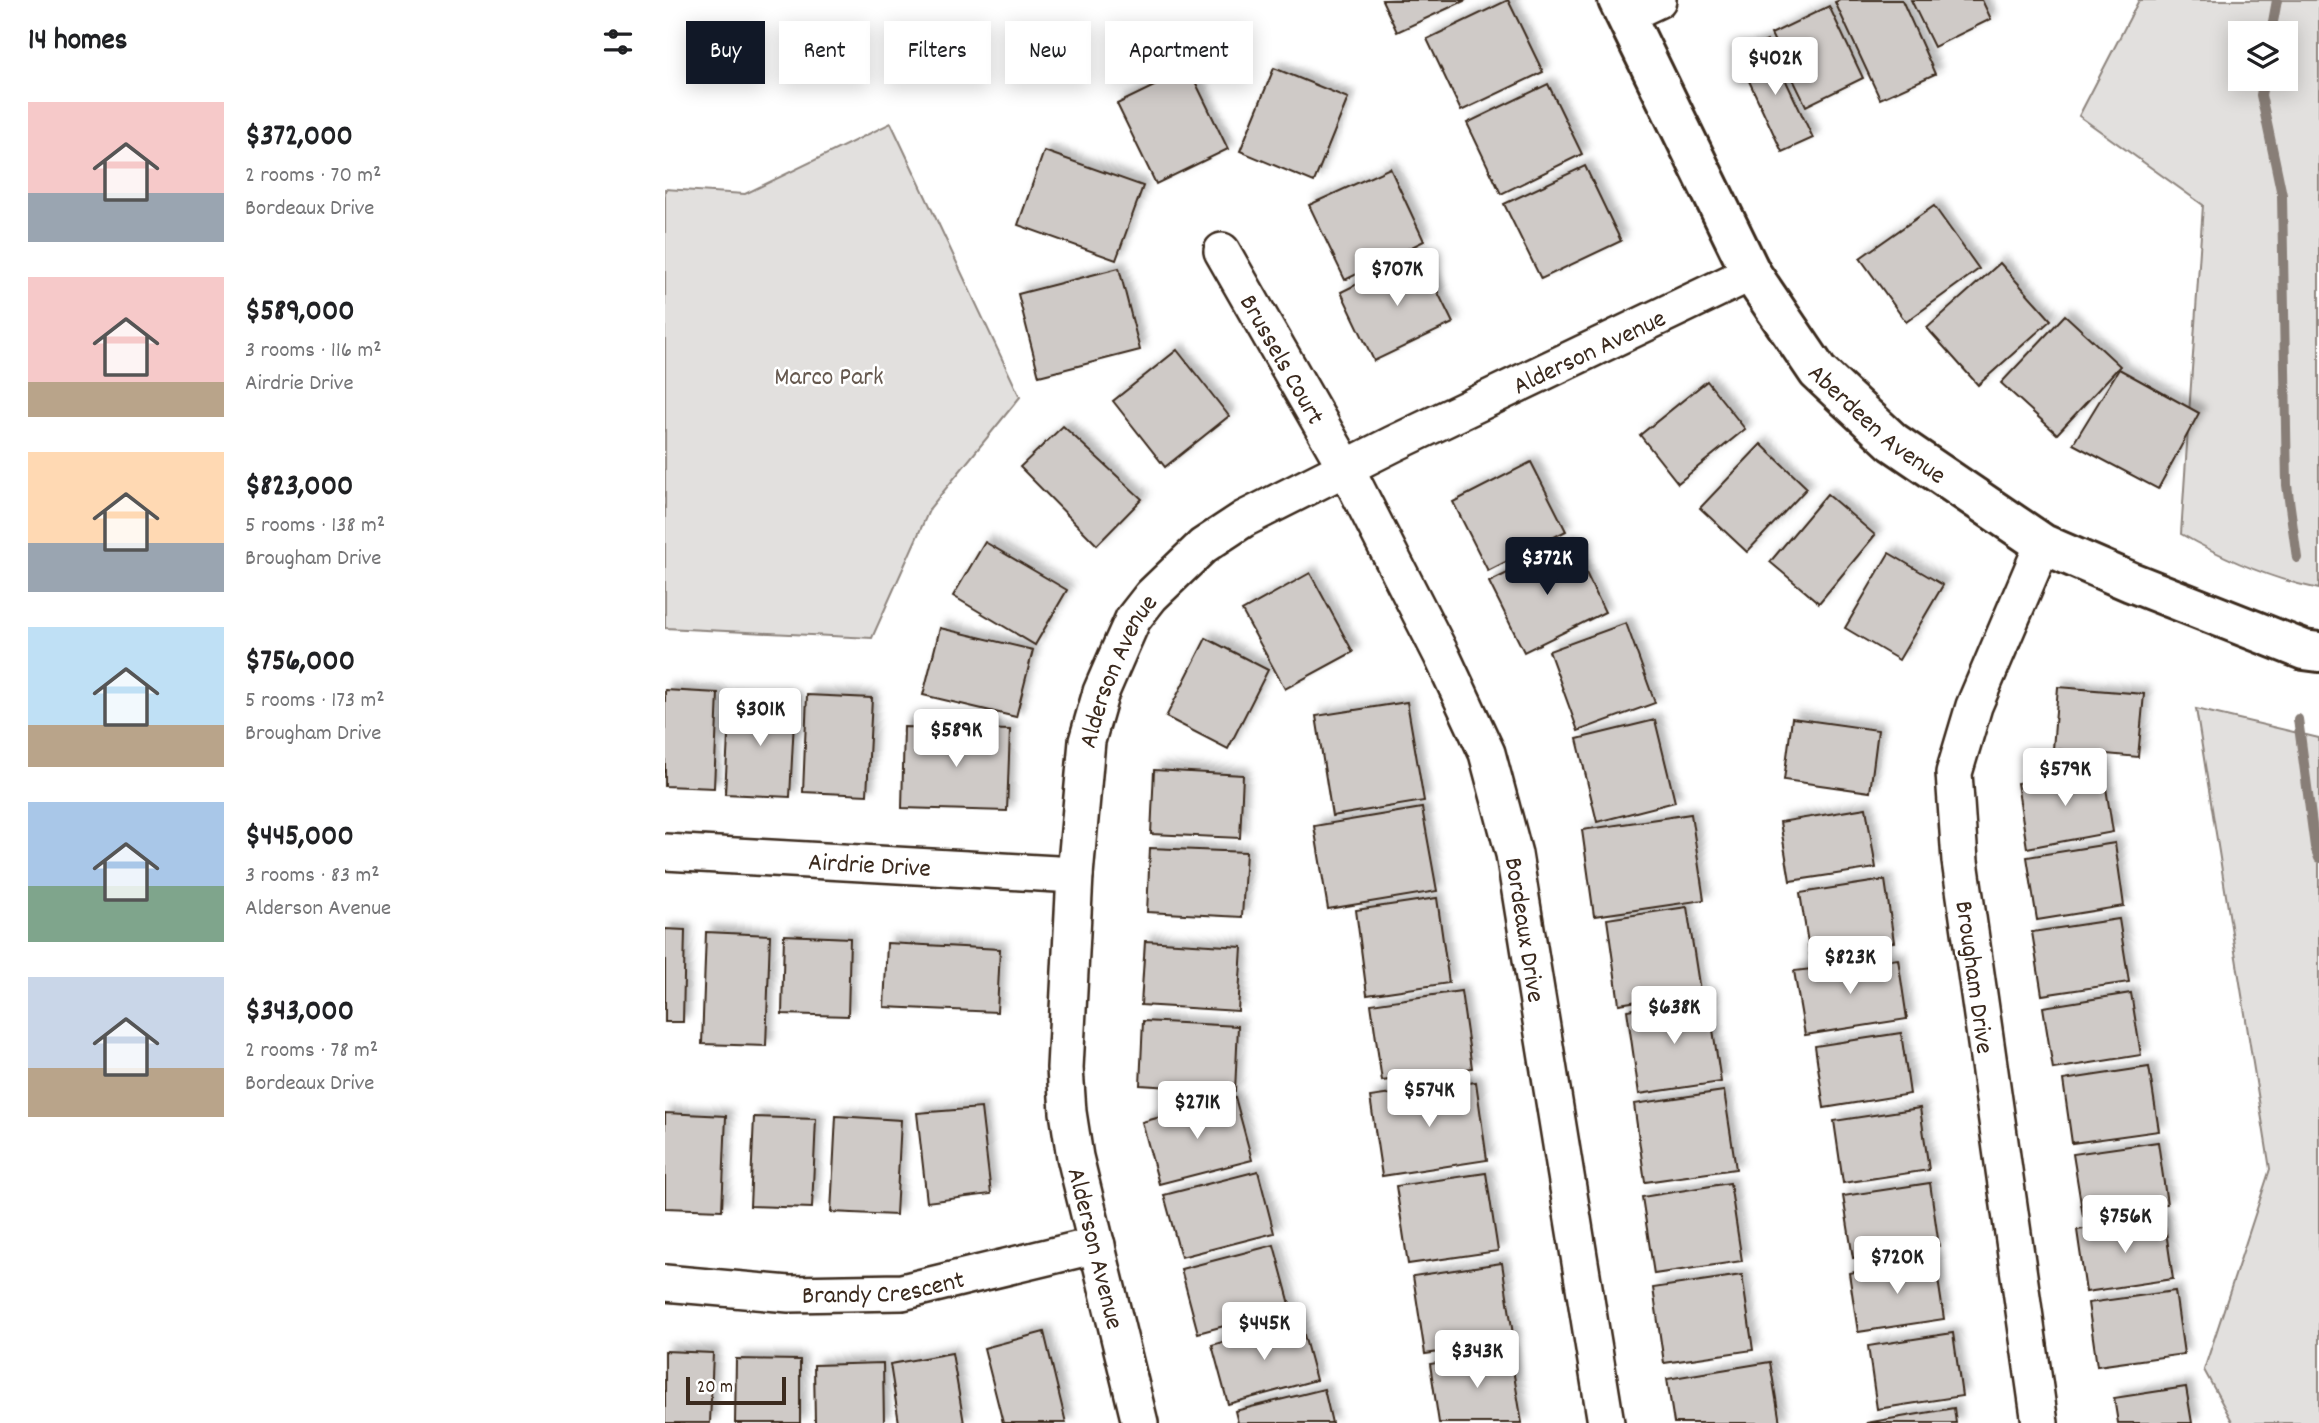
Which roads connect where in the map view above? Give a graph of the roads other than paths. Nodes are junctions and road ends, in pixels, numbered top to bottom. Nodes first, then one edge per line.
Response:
1 (1634, 5) edge
2 (1222, 251) dead end
3 (1751, 274) junction
4 (1346, 468) junction
5 (2043, 544) junction
6 (2319, 652) edge
7 (665, 852) edge
8 (1075, 875) junction
9 (1097, 1245) junction
10 (665, 1283) edge
11 (1140, 1423) edge
12 (1606, 1423) edge
13 (2040, 1423) edge

1 - 3 street, Aberdeen Avenue
2 - 4 street, Brussels Court
3 - 4 street, Alderson Avenue
3 - 5 street, Aberdeen Avenue
4 - 8 street, Alderson Avenue
4 - 12 street, Bordeaux Drive
5 - 6 street, Aberdeen Avenue
5 - 13 street, Brougham Drive
7 - 8 street, Airdrie Drive
8 - 9 street, Alderson Avenue
9 - 10 street, Brandy Crescent
9 - 11 street, Alderson Avenue

